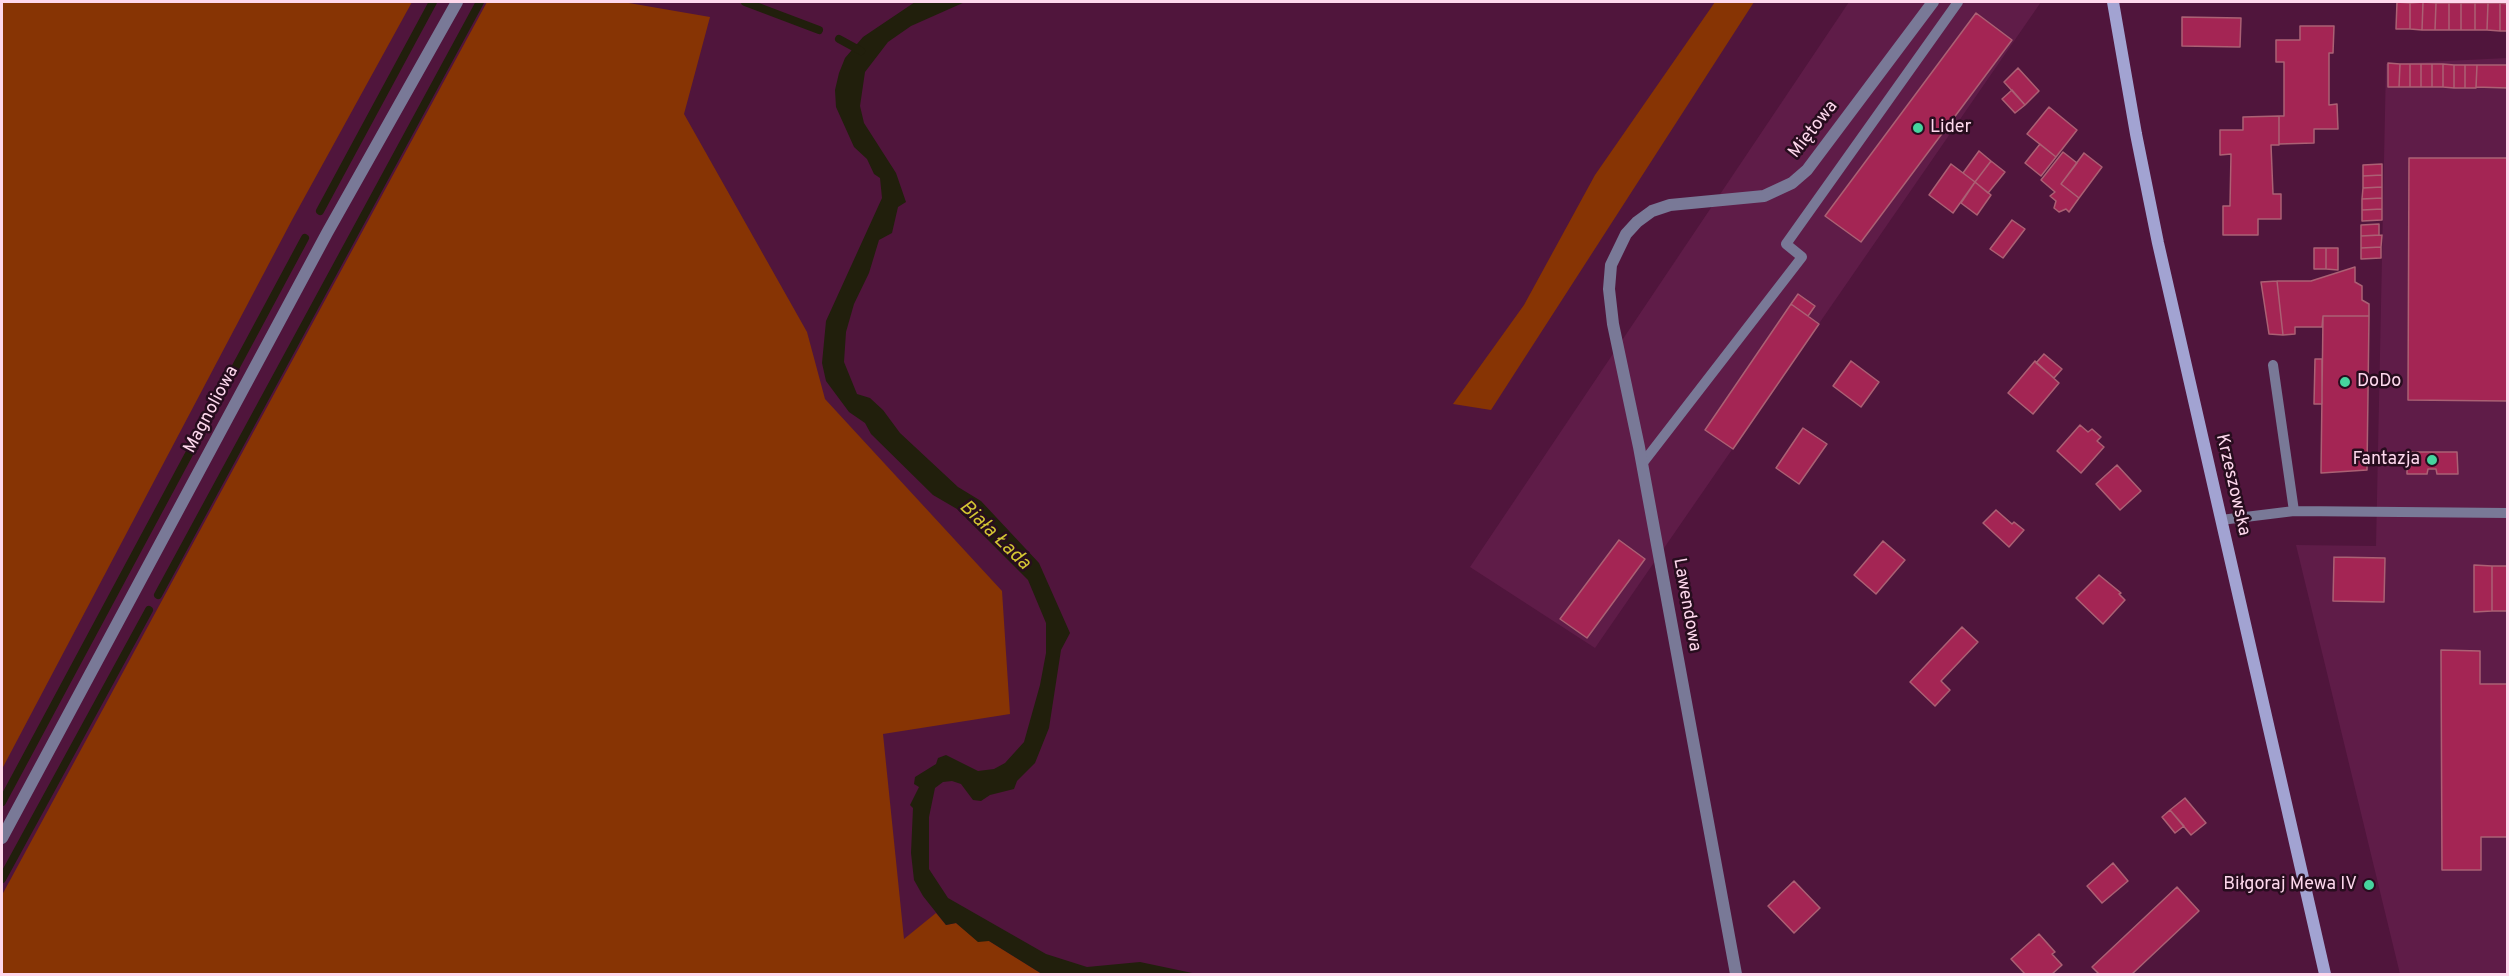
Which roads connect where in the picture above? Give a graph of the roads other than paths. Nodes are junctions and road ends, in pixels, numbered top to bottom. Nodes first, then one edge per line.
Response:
1 (457, 2) edge
2 (1933, 2) edge
3 (1958, 2) edge
4 (2114, 2) edge
5 (1619, 243) joint
6 (2273, 365) dead end
7 (1642, 464) junction
8 (2294, 511) junction
9 (2508, 513) edge
10 (2221, 520) junction
11 (2, 838) edge
12 (1736, 975) edge
13 (2325, 975) edge

1 - 11 street, Magnoliowa
2 - 5 street, Miętowa
3 - 7 lane
4 - 10 main road, Krzeszowska
5 - 7 street, Lawendowa
6 - 8 lane
7 - 12 street, Lawendowa
8 - 9 lane
8 - 10 lane
10 - 13 main road, Krzeszowska

